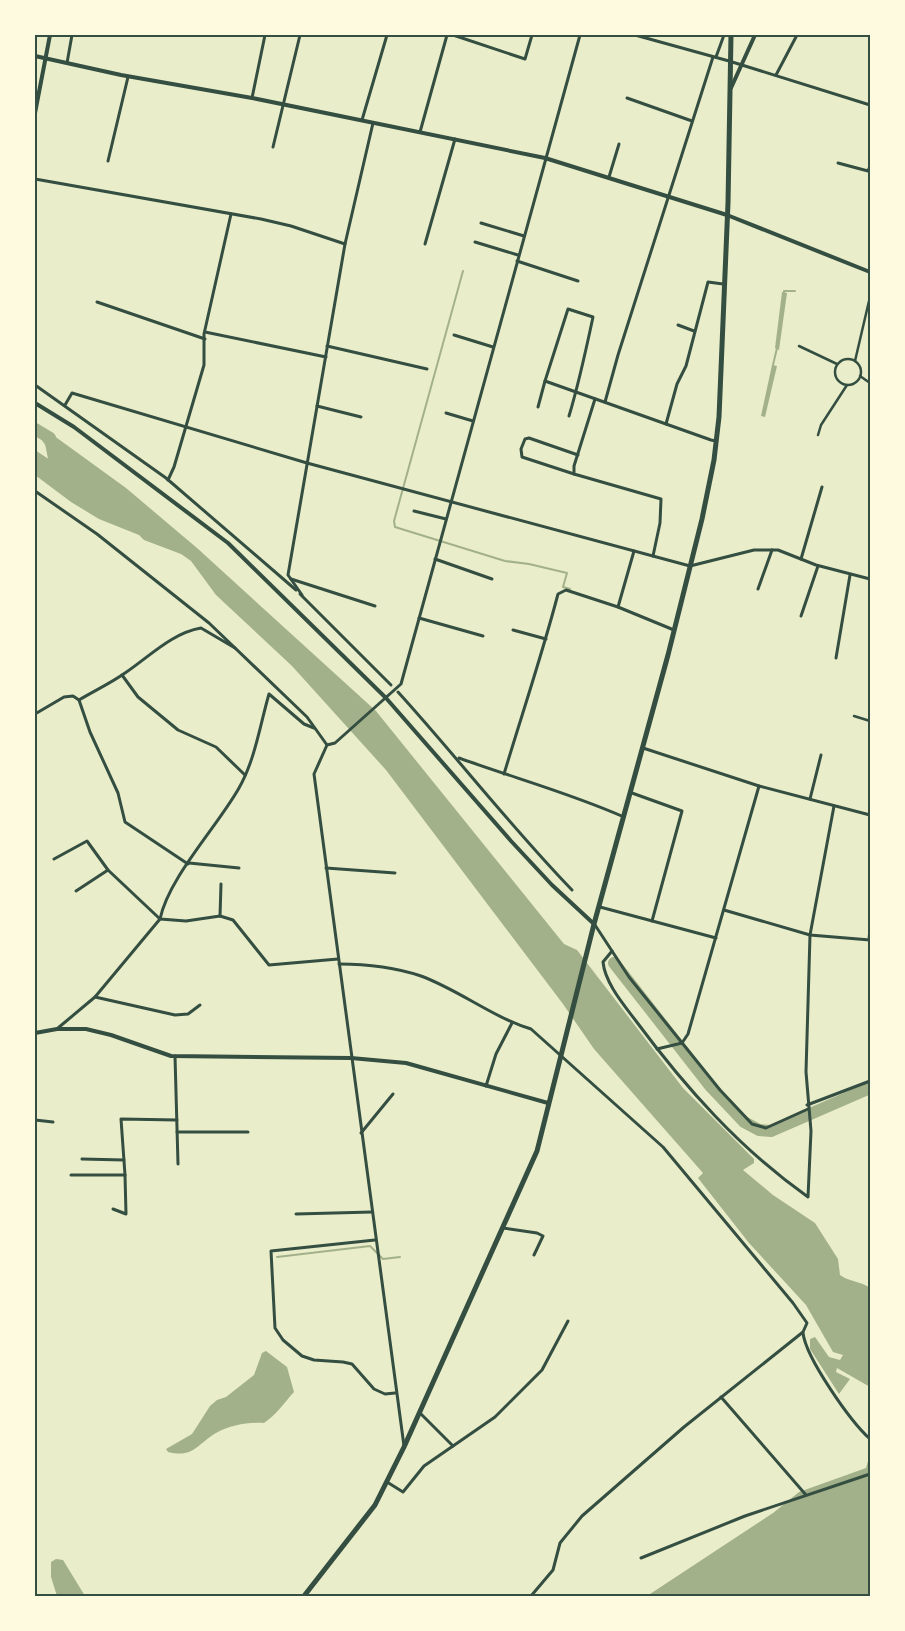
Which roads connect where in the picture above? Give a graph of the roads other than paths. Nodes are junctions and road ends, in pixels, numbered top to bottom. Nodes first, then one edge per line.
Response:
1 (50, 35) edge
2 (72, 35) edge
3 (265, 35) edge
4 (300, 35) edge
5 (387, 35) edge
6 (447, 35) edge
7 (453, 35) edge
8 (532, 35) edge
9 (580, 35) edge
10 (635, 35) edge
11 (724, 35) edge
12 (731, 35) edge
13 (755, 35) edge
14 (797, 35) edge
15 (35, 56) edge
16 (715, 57) junction
17 (45, 58) junction
18 (730, 61) junction
19 (67, 63) junction
20 (742, 65) junction
21 (776, 75) junction
22 (128, 77) junction
23 (731, 88) junction
24 (252, 98) junction
25 (627, 98) dead end
26 (282, 104) junction
27 (870, 105) edge
28 (35, 113) edge
29 (362, 120) junction
30 (692, 121) junction
31 (374, 122) junction
32 (420, 132) junction
33 (455, 139) junction
34 (619, 144) dead end
35 (273, 147) dead end
36 (545, 158) junction
37 (108, 161) dead end
38 (838, 163) dead end
39 (870, 168) edge
40 (609, 177) junction
41 (35, 179) edge
42 (668, 196) junction
43 (232, 214) junction
44 (727, 215) junction
45 (482, 223) dead end
46 (524, 236) junction
47 (475, 242) dead end
48 (345, 244) junction
49 (425, 244) dead end
50 (518, 255) junction
51 (517, 261) junction
52 (870, 272) edge
53 (578, 281) dead end
54 (723, 284) junction
55 (869, 301) edge
56 (97, 302) dead end
57 (678, 325) dead end
58 (694, 331) junction
59 (205, 332) junction
60 (454, 335) dead end
61 (205, 339) junction
62 (327, 346) junction
63 (799, 346) dead end
64 (493, 347) junction
65 (326, 357) junction
66 (855, 361) junction
67 (837, 364) junction
68 (427, 369) dead end
69 (860, 376) junction
70 (546, 381) junction
71 (870, 383) edge
72 (35, 385) edge
73 (847, 385) junction
74 (576, 392) junction
75 (595, 399) junction
76 (605, 402) junction
77 (35, 403) edge
78 (65, 405) junction
79 (317, 406) junction
80 (538, 407) dead end
81 (446, 413) dead end
82 (569, 416) dead end
83 (361, 417) dead end
84 (473, 421) junction
85 (666, 424) junction
86 (185, 427) junction
87 (818, 435) dead end
88 (716, 442) junction
89 (578, 455) junction
90 (307, 463) junction
91 (574, 474) junction
92 (168, 480) junction
93 (822, 487) dead end
94 (35, 491) edge
95 (450, 502) junction
96 (414, 511) dead end
97 (446, 519) junction
98 (772, 550) junction
99 (634, 551) junction
100 (653, 556) junction
101 (435, 559) junction
102 (801, 559) junction
103 (690, 566) junction
104 (818, 566) junction
105 (850, 575) junction
106 (291, 579) junction
107 (492, 579) dead end
108 (870, 579) edge
109 (758, 589) dead end
110 (302, 595) junction
111 (375, 606) dead end
112 (618, 607) junction
113 (801, 616) dead end
114 (419, 618) junction
115 (513, 630) dead end
116 (674, 630) junction
117 (483, 636) dead end
118 (546, 640) junction
119 (235, 648) junction
120 (836, 658) dead end
121 (122, 675) junction
122 (391, 685) dead end
123 (398, 692) dead end
124 (386, 698) junction
125 (79, 700) junction
126 (35, 714) edge
127 (854, 716) dead end
128 (870, 721) edge
129 (314, 728) junction
130 (327, 745) junction
131 (643, 748) junction
132 (821, 755) dead end
133 (456, 757) junction
134 (504, 774) junction
135 (245, 775) junction
136 (759, 786) junction
137 (632, 793) junction
138 (810, 799) junction
139 (834, 806) junction
140 (870, 815) edge
141 (625, 817) junction
142 (54, 859) dead end
143 (189, 863) junction
144 (239, 868) dead end
145 (326, 868) junction
146 (108, 870) junction
147 (395, 873) dead end
148 (221, 884) dead end
149 (572, 890) dead end
150 (76, 891) dead end
151 (600, 907) junction
152 (724, 910) junction
153 (220, 916) junction
154 (160, 919) junction
155 (652, 921) junction
156 (594, 924) junction
157 (870, 926) edge
158 (810, 935) junction
159 (716, 938) junction
160 (869, 940) edge
161 (612, 951) junction
162 (338, 959) junction
163 (339, 964) junction
164 (95, 997) junction
165 (200, 1005) dead end
166 (512, 1023) junction
167 (57, 1029) junction
168 (35, 1032) edge
169 (682, 1043) junction
170 (657, 1049) junction
171 (175, 1056) junction
172 (562, 1056) junction
173 (351, 1058) junction
174 (870, 1081) edge
175 (486, 1086) junction
176 (393, 1094) dead end
177 (548, 1104) junction
178 (808, 1107) junction
179 (35, 1120) edge
180 (177, 1120) junction
181 (54, 1122) dead end
182 (177, 1132) junction
183 (248, 1132) dead end
184 (361, 1133) junction
185 (82, 1158) dead end
186 (124, 1160) junction
187 (178, 1164) dead end
188 (71, 1175) dead end
189 (125, 1176) junction
190 (113, 1209) dead end
191 (372, 1212) junction
192 (296, 1214) dead end
193 (502, 1228) junction
194 (375, 1240) junction
195 (534, 1254) dead end
196 (568, 1321) dead end
197 (803, 1332) junction
198 (395, 1393) junction
199 (722, 1397) junction
200 (419, 1412) junction
201 (870, 1440) edge
202 (453, 1446) junction
203 (404, 1447) junction
204 (870, 1474) edge
205 (386, 1482) junction
206 (806, 1495) junction
207 (642, 1558) dead end
208 (304, 1596) edge
209 (531, 1596) edge

1 - 17 street
2 - 19 street
3 - 24 street
4 - 26 street
5 - 29 street
6 - 32 street
7 - 8 street
9 - 36 street
10 - 16 street
11 - 16 street
12 - 18 main road
13 - 20 street
14 - 21 street
15 - 17 street
16 - 18 street
16 - 30 street
17 - 19 street
17 - 28 street
18 - 20 street
18 - 23 main road
19 - 22 street
20 - 21 street
20 - 23 street
21 - 27 street
22 - 24 street
22 - 37 street
23 - 44 main road
24 - 26 street
25 - 30 street
26 - 29 street
26 - 35 street
29 - 31 street
30 - 42 street
31 - 32 street
31 - 48 street
32 - 33 street
33 - 36 street
33 - 49 street
34 - 40 street
36 - 40 street
36 - 46 street
38 - 39 street
40 - 42 street
41 - 43 street
42 - 44 street
42 - 76 street
43 - 48 street
43 - 59 street
44 - 52 street
44 - 54 main road
45 - 46 street
46 - 50 street
47 - 50 street
48 - 62 street
50 - 51 street
51 - 53 street
51 - 64 street
54 - 58 street
54 - 88 main road
55 - 66 street
56 - 61 street
57 - 58 street
58 - 85 street
59 - 61 street
59 - 65 street
60 - 64 street
61 - 86 street
62 - 65 street
62 - 68 street
63 - 67 street
64 - 84 street
65 - 79 street
66 - 67 street
66 - 69 street
67 - 73 street
69 - 71 street
69 - 73 street
70 - 74 street
70 - 74 street
70 - 80 street
72 - 78 street
73 - 87 street
74 - 75 street
74 - 82 street
75 - 76 street
75 - 89 street
76 - 85 street
77 - 124 street
78 - 86 street
78 - 92 street
79 - 83 street
79 - 90 street
81 - 84 street
84 - 95 street
85 - 88 street
86 - 90 street
86 - 92 street
88 - 103 main road
89 - 91 street
89 - 91 street
90 - 95 street
90 - 106 street
91 - 100 street
92 - 110 street
93 - 102 street
94 - 119 street
95 - 97 street
95 - 99 street
96 - 97 street
97 - 101 street
98 - 102 street
98 - 103 street
98 - 109 street
99 - 100 street
99 - 112 street
100 - 103 street
101 - 107 street
101 - 114 street
102 - 104 street
103 - 116 main road
104 - 105 street
104 - 113 street
105 - 108 street
105 - 120 street
106 - 110 street
106 - 111 street
110 - 122 street
112 - 116 street
112 - 118 street
114 - 117 street
114 - 124 street
115 - 118 street
116 - 131 main road
118 - 134 street
119 - 121 street
119 - 129 street
121 - 125 street
121 - 135 street
123 - 133 street
124 - 130 street
124 - 156 street
125 - 126 street
125 - 143 street
127 - 128 street
129 - 130 street
129 - 135 street
130 - 145 street
131 - 136 street
131 - 137 main road
132 - 138 street
133 - 134 street
133 - 149 street
134 - 141 street
135 - 143 street
136 - 138 street
136 - 152 street
137 - 141 main road
137 - 155 street
138 - 139 street
139 - 140 street
139 - 158 street
141 - 151 main road
142 - 146 street
143 - 144 street
143 - 154 street
145 - 147 street
145 - 162 street
146 - 150 street
146 - 154 street
148 - 153 street
151 - 155 street
151 - 156 main road
152 - 158 street
152 - 159 street
153 - 154 street
153 - 162 street
154 - 164 street
155 - 159 street
156 - 161 street
156 - 172 main road
157 - 160 street
158 - 160 street
158 - 178 street
159 - 169 street
161 - 169 street
161 - 170 street
162 - 163 street
163 - 166 street
163 - 173 street
164 - 165 street
164 - 167 street
166 - 172 street
166 - 175 street
167 - 168 street
167 - 171 street
169 - 170 street
169 - 178 street
170 - 178 street
171 - 173 street
171 - 180 street
172 - 177 main road
172 - 197 street
173 - 175 street
173 - 184 street
174 - 178 street
175 - 177 street
176 - 184 street
177 - 193 main road
179 - 181 street
180 - 182 street
180 - 186 street
182 - 183 street
182 - 187 street
184 - 191 street
185 - 186 street
186 - 189 street
188 - 189 street
189 - 190 street
191 - 192 street
191 - 194 street
193 - 195 street
193 - 200 main road
194 - 198 street
194 - 198 street
196 - 202 street
197 - 199 street
197 - 201 street
198 - 203 street
199 - 206 street
199 - 209 street
200 - 202 street
200 - 203 main road
202 - 205 street
203 - 205 main road
204 - 206 street
205 - 208 main road
206 - 207 street

